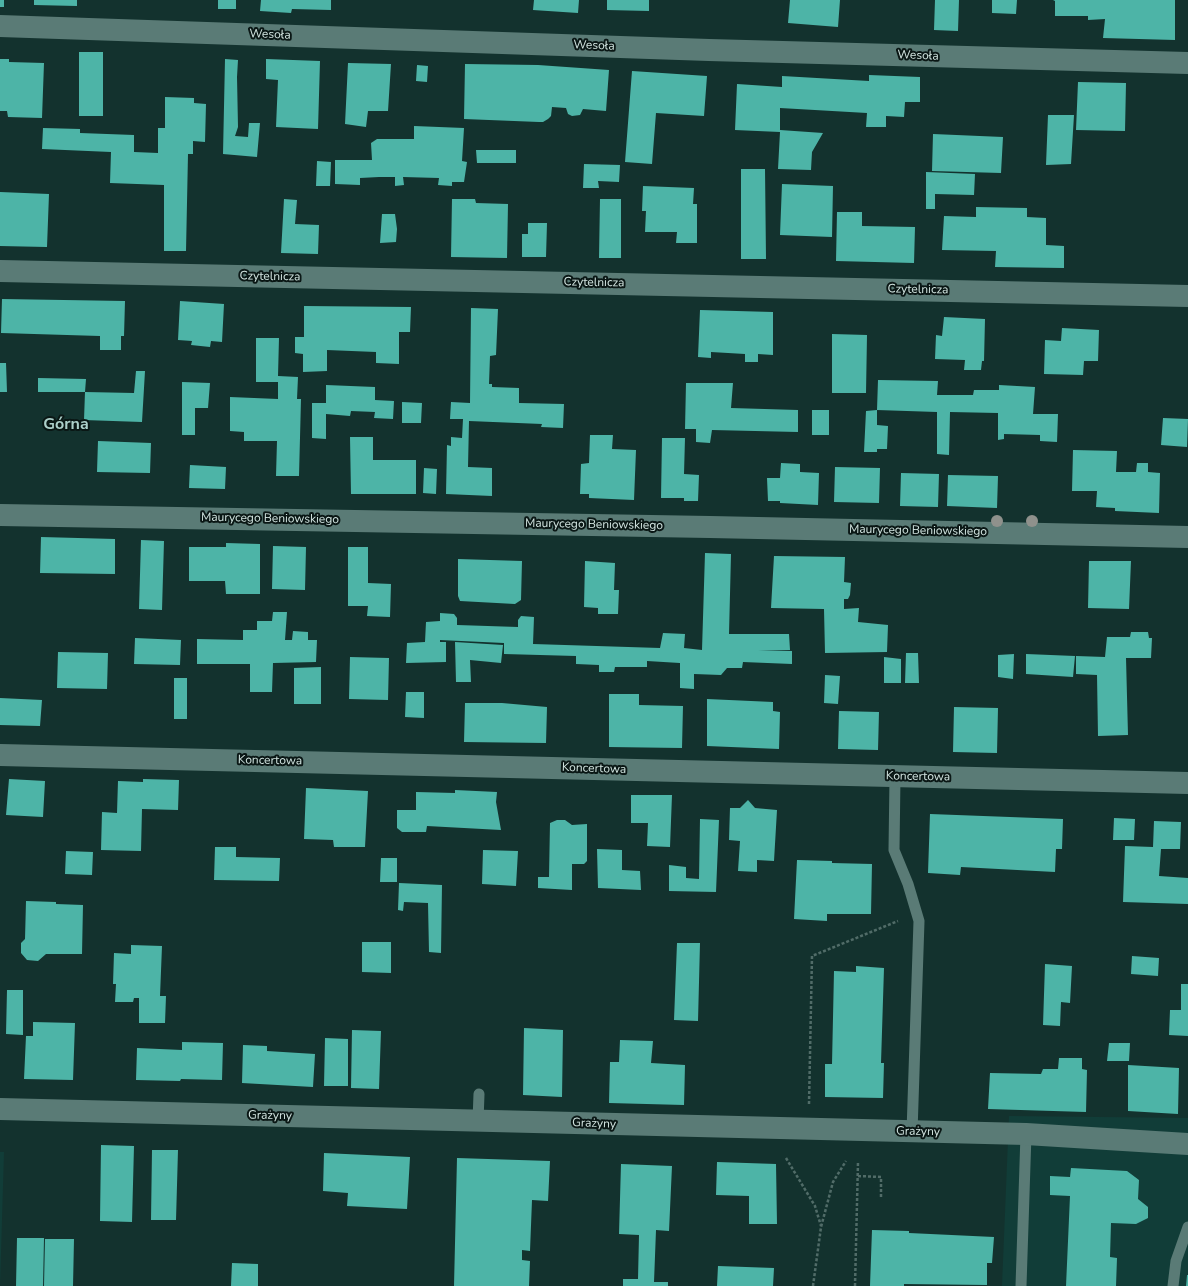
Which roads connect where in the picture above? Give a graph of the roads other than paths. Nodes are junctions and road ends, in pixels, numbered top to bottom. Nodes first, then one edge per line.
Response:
1 (0, 26) edge
2 (1188, 64) edge
3 (0, 272) edge
4 (1188, 296) edge
5 (0, 515) edge
6 (1188, 537) edge
7 (0, 755) edge
8 (895, 777) junction
9 (1188, 783) edge
10 (479, 1094) dead end
11 (0, 1109) edge
12 (478, 1121) junction
13 (912, 1132) junction
14 (1026, 1134) junction
15 (1188, 1144) edge
16 (1188, 1227) edge
17 (1021, 1286) edge
18 (1173, 1286) edge

1 - 2 street, Wesoła
3 - 4 street, Czytelnicza
5 - 6 street, Maurycego Beniowskiego
7 - 8 street, Koncertowa
8 - 9 street, Koncertowa
8 - 13 lane
10 - 12 lane
11 - 12 street, Grażyny
12 - 13 street, Grażyny
13 - 14 street, Grażyny
14 - 15 street, Grażyny
14 - 17 lane
16 - 18 lane

